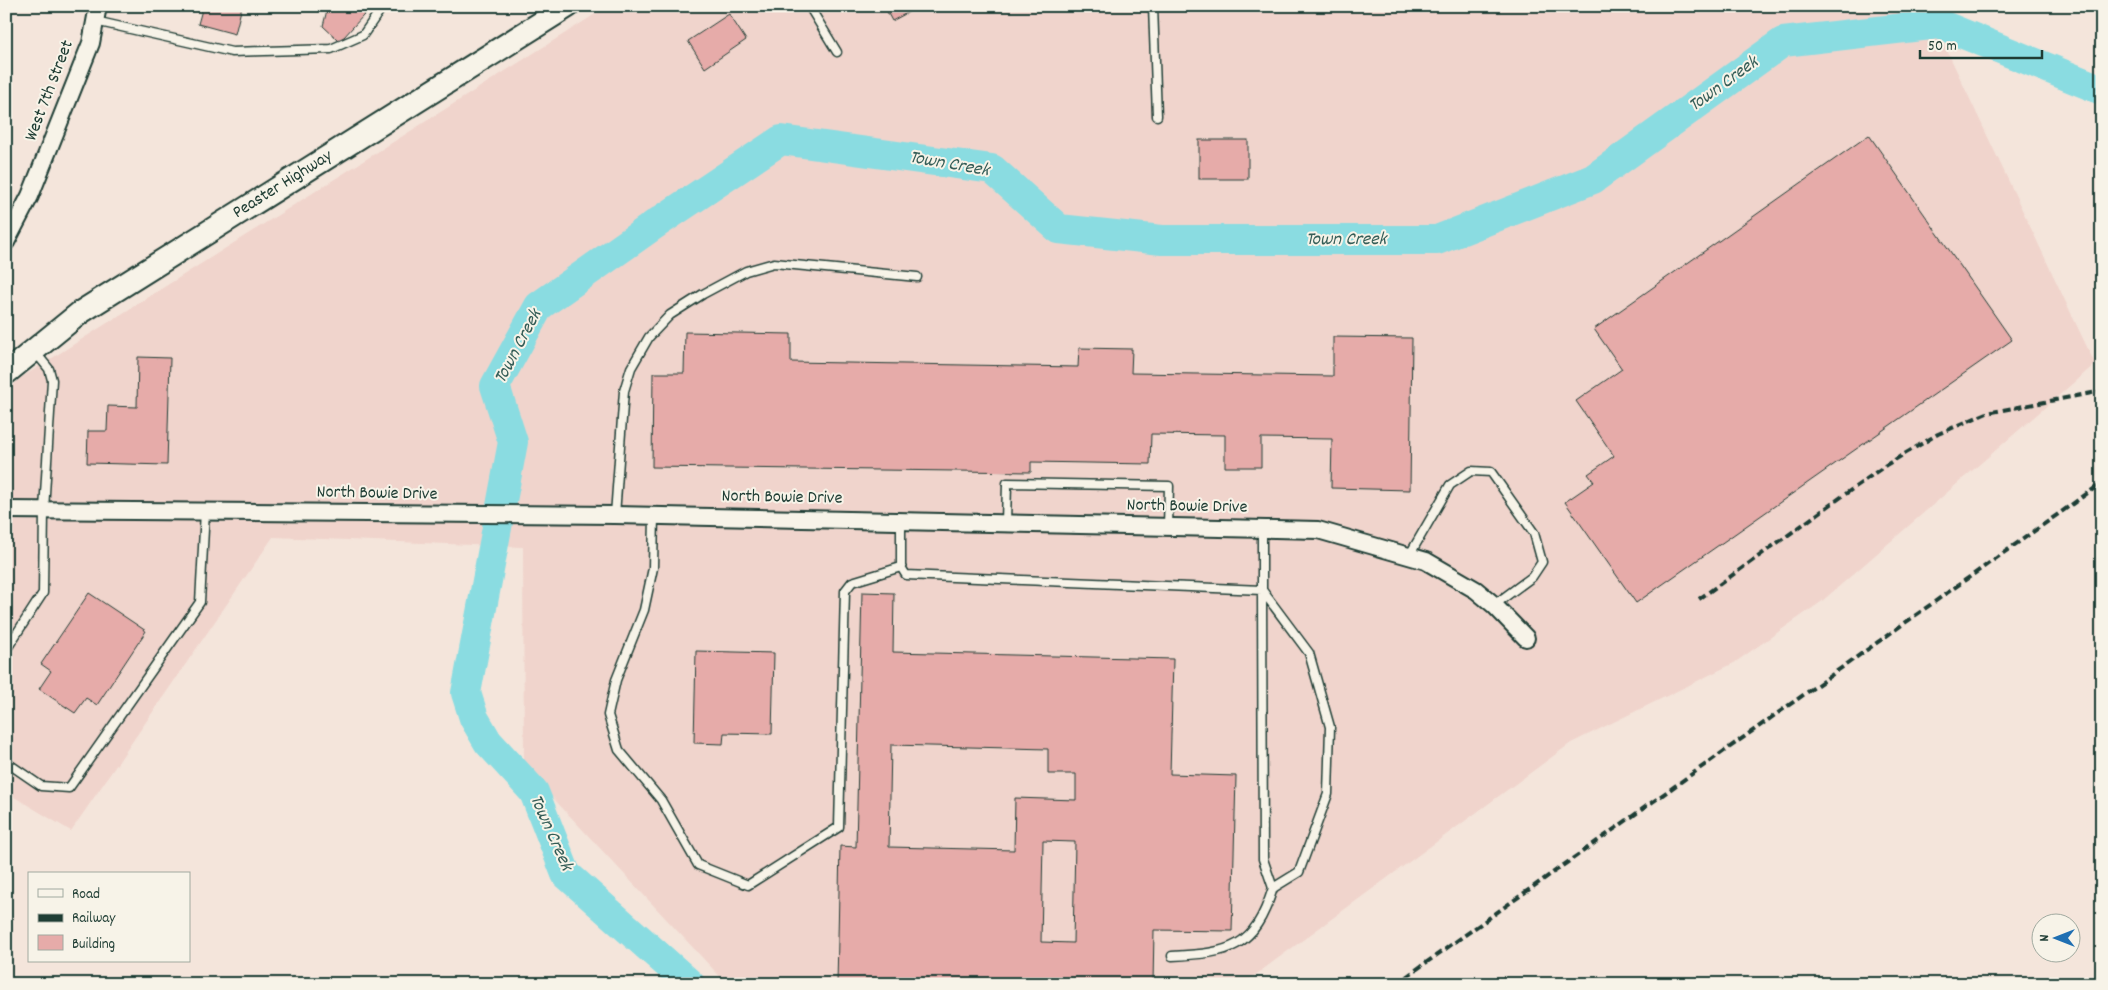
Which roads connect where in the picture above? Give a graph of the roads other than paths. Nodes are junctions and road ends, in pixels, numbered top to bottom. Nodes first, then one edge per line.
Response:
1 (383, 6) edge
2 (568, 6) edge
3 (809, 6) edge
4 (1153, 6) edge
5 (97, 14) edge
6 (837, 52) dead end
7 (1157, 116) dead end
8 (6, 242) edge
9 (917, 277) dead end
10 (34, 350) junction
11 (6, 373) edge
12 (6, 510) edge
13 (44, 510) junction
14 (205, 511) junction
15 (615, 515) junction
16 (654, 515) junction
17 (900, 521) junction
18 (1006, 523) junction
19 (1168, 527) junction
20 (1262, 529) junction
21 (1409, 556) junction
22 (900, 567) junction
23 (1262, 590) junction
24 (1494, 605) junction
25 (1526, 638) dead end
26 (6, 650) edge
27 (6, 762) edge
28 (1273, 888) junction
29 (1172, 956) dead end

1 - 5 lane
2 - 10 main road, Peaster Highway
3 - 6 lane
4 - 7 lane
5 - 8 street, West 7th Street
9 - 15 lane
10 - 11 main road, Peaster Highway
10 - 13 lane
12 - 13 street, North Bowie Drive
13 - 14 street, North Bowie Drive
13 - 26 lane
14 - 15 street, North Bowie Drive
14 - 27 lane
15 - 16 street, North Bowie Drive
16 - 17 street, North Bowie Drive
16 - 22 lane
17 - 18 street, North Bowie Drive
17 - 22 lane
18 - 19 street, North Bowie Drive
18 - 19 lane
19 - 20 street, North Bowie Drive
20 - 21 street, North Bowie Drive
20 - 23 lane
21 - 24 street, North Bowie Drive
21 - 24 lane
22 - 23 lane
23 - 28 lane
23 - 28 lane
24 - 25 street, North Bowie Drive
28 - 29 lane

